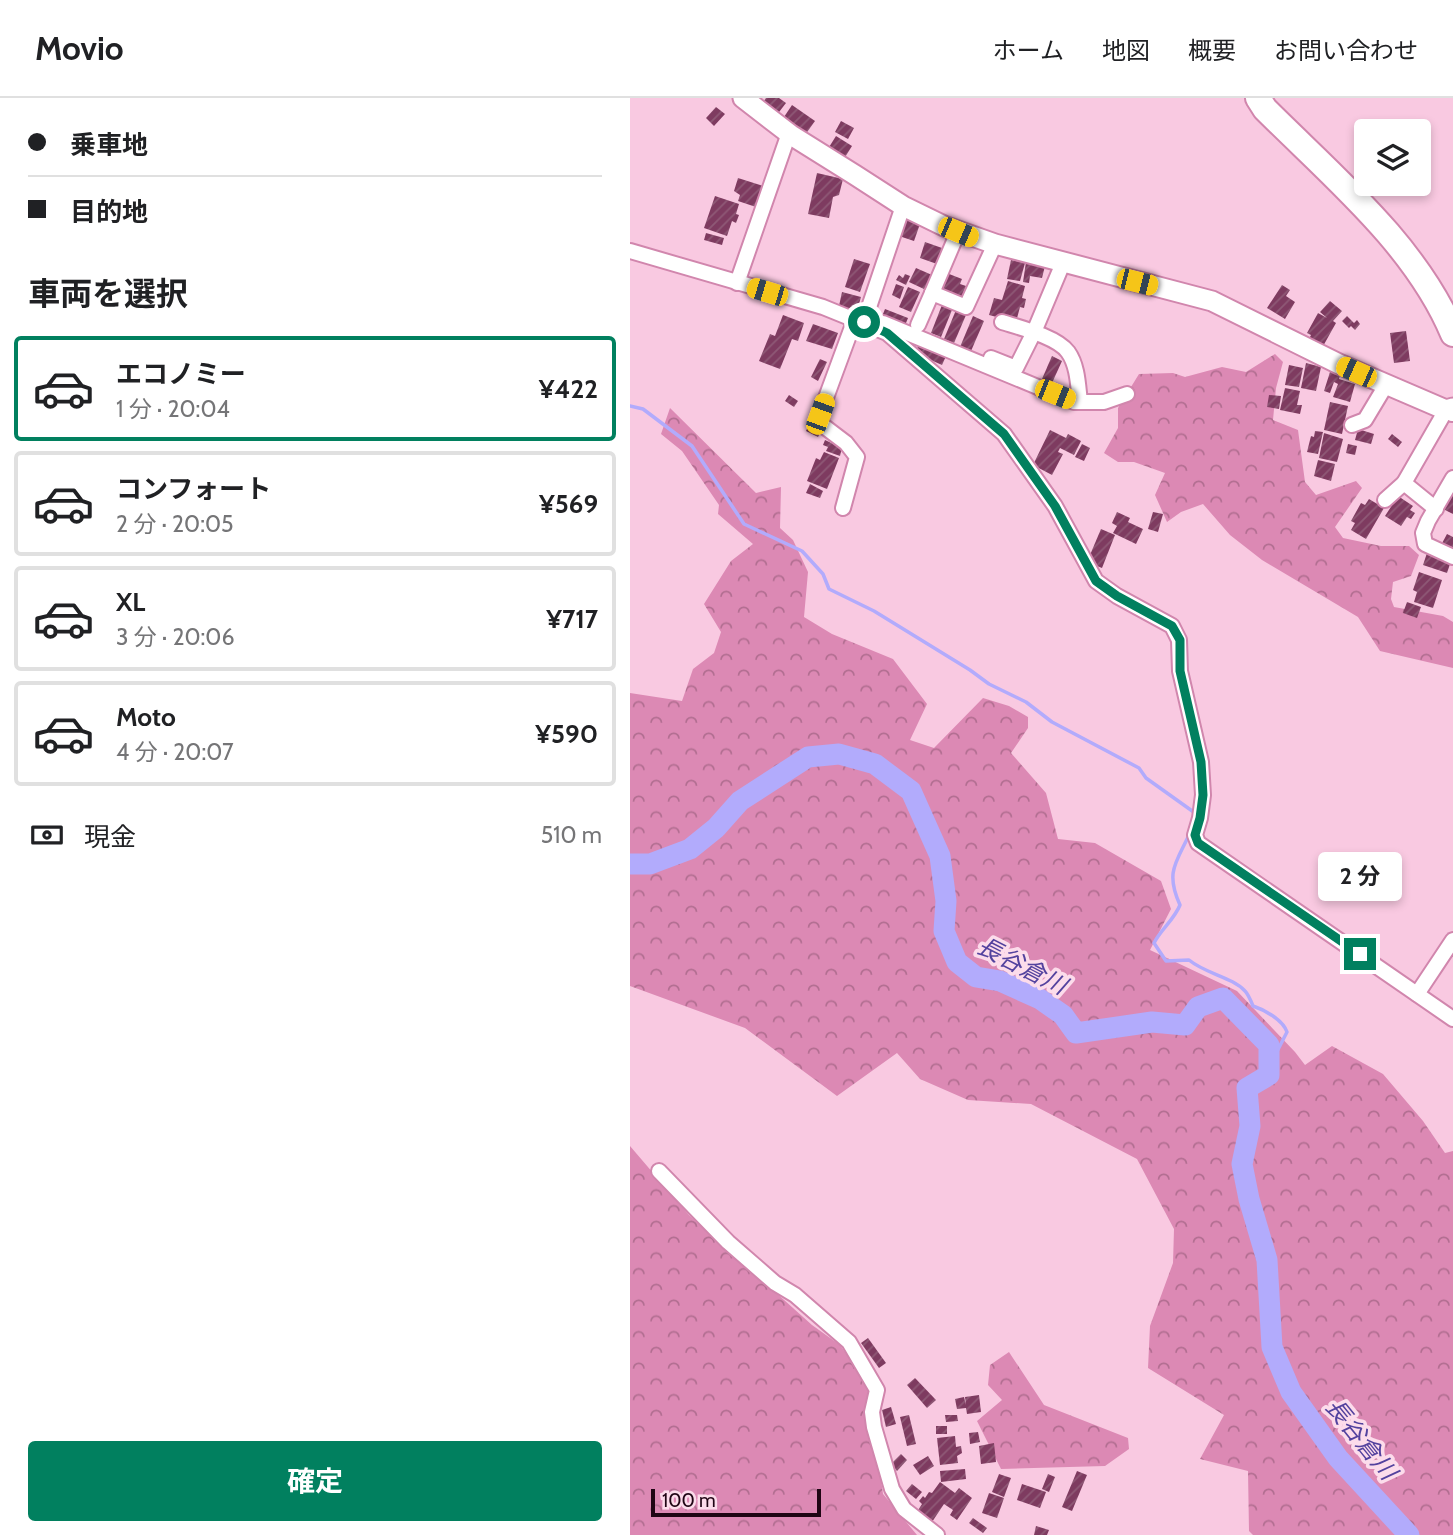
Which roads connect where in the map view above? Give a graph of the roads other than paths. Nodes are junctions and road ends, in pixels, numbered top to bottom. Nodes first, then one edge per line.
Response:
1 (743, 98) edge
2 (1258, 98) edge
3 (789, 133) junction
4 (903, 205) junction
5 (958, 232) junction
6 (995, 244) junction
7 (630, 251) edge
8 (1063, 262) junction
9 (737, 284) junction
10 (932, 293) junction
11 (862, 319) junction
12 (1002, 322) dead end
13 (918, 325) dead end
14 (1034, 332) junction
15 (1453, 334) edge
16 (991, 358) dead end
17 (1386, 385) junction
18 (1127, 394) dead end
19 (1080, 402) junction
20 (1451, 411) edge
21 (1352, 425) dead end
22 (1453, 478) edge
23 (1404, 483) junction
24 (1385, 500) dead end
25 (843, 508) dead end
26 (1436, 509) junction
27 (1453, 557) edge
28 (1453, 940) edge
29 (1417, 994) junction
30 (1453, 1019) edge
31 (659, 1171) dead end
32 (937, 1535) edge

1 - 3 street
2 - 15 highway
3 - 4 street
3 - 9 street
4 - 5 street
4 - 11 street
5 - 6 street
5 - 10 street
6 - 8 street
6 - 10 street
7 - 9 street
8 - 14 street
8 - 17 street
9 - 11 street
10 - 13 street
11 - 19 street
11 - 25 street
11 - 29 street
12 - 14 street
14 - 16 street
14 - 19 street
17 - 20 street
17 - 21 street
18 - 19 street
20 - 23 street
22 - 26 street
23 - 24 street
23 - 26 street
26 - 27 street
28 - 29 street
29 - 30 street
31 - 32 street

